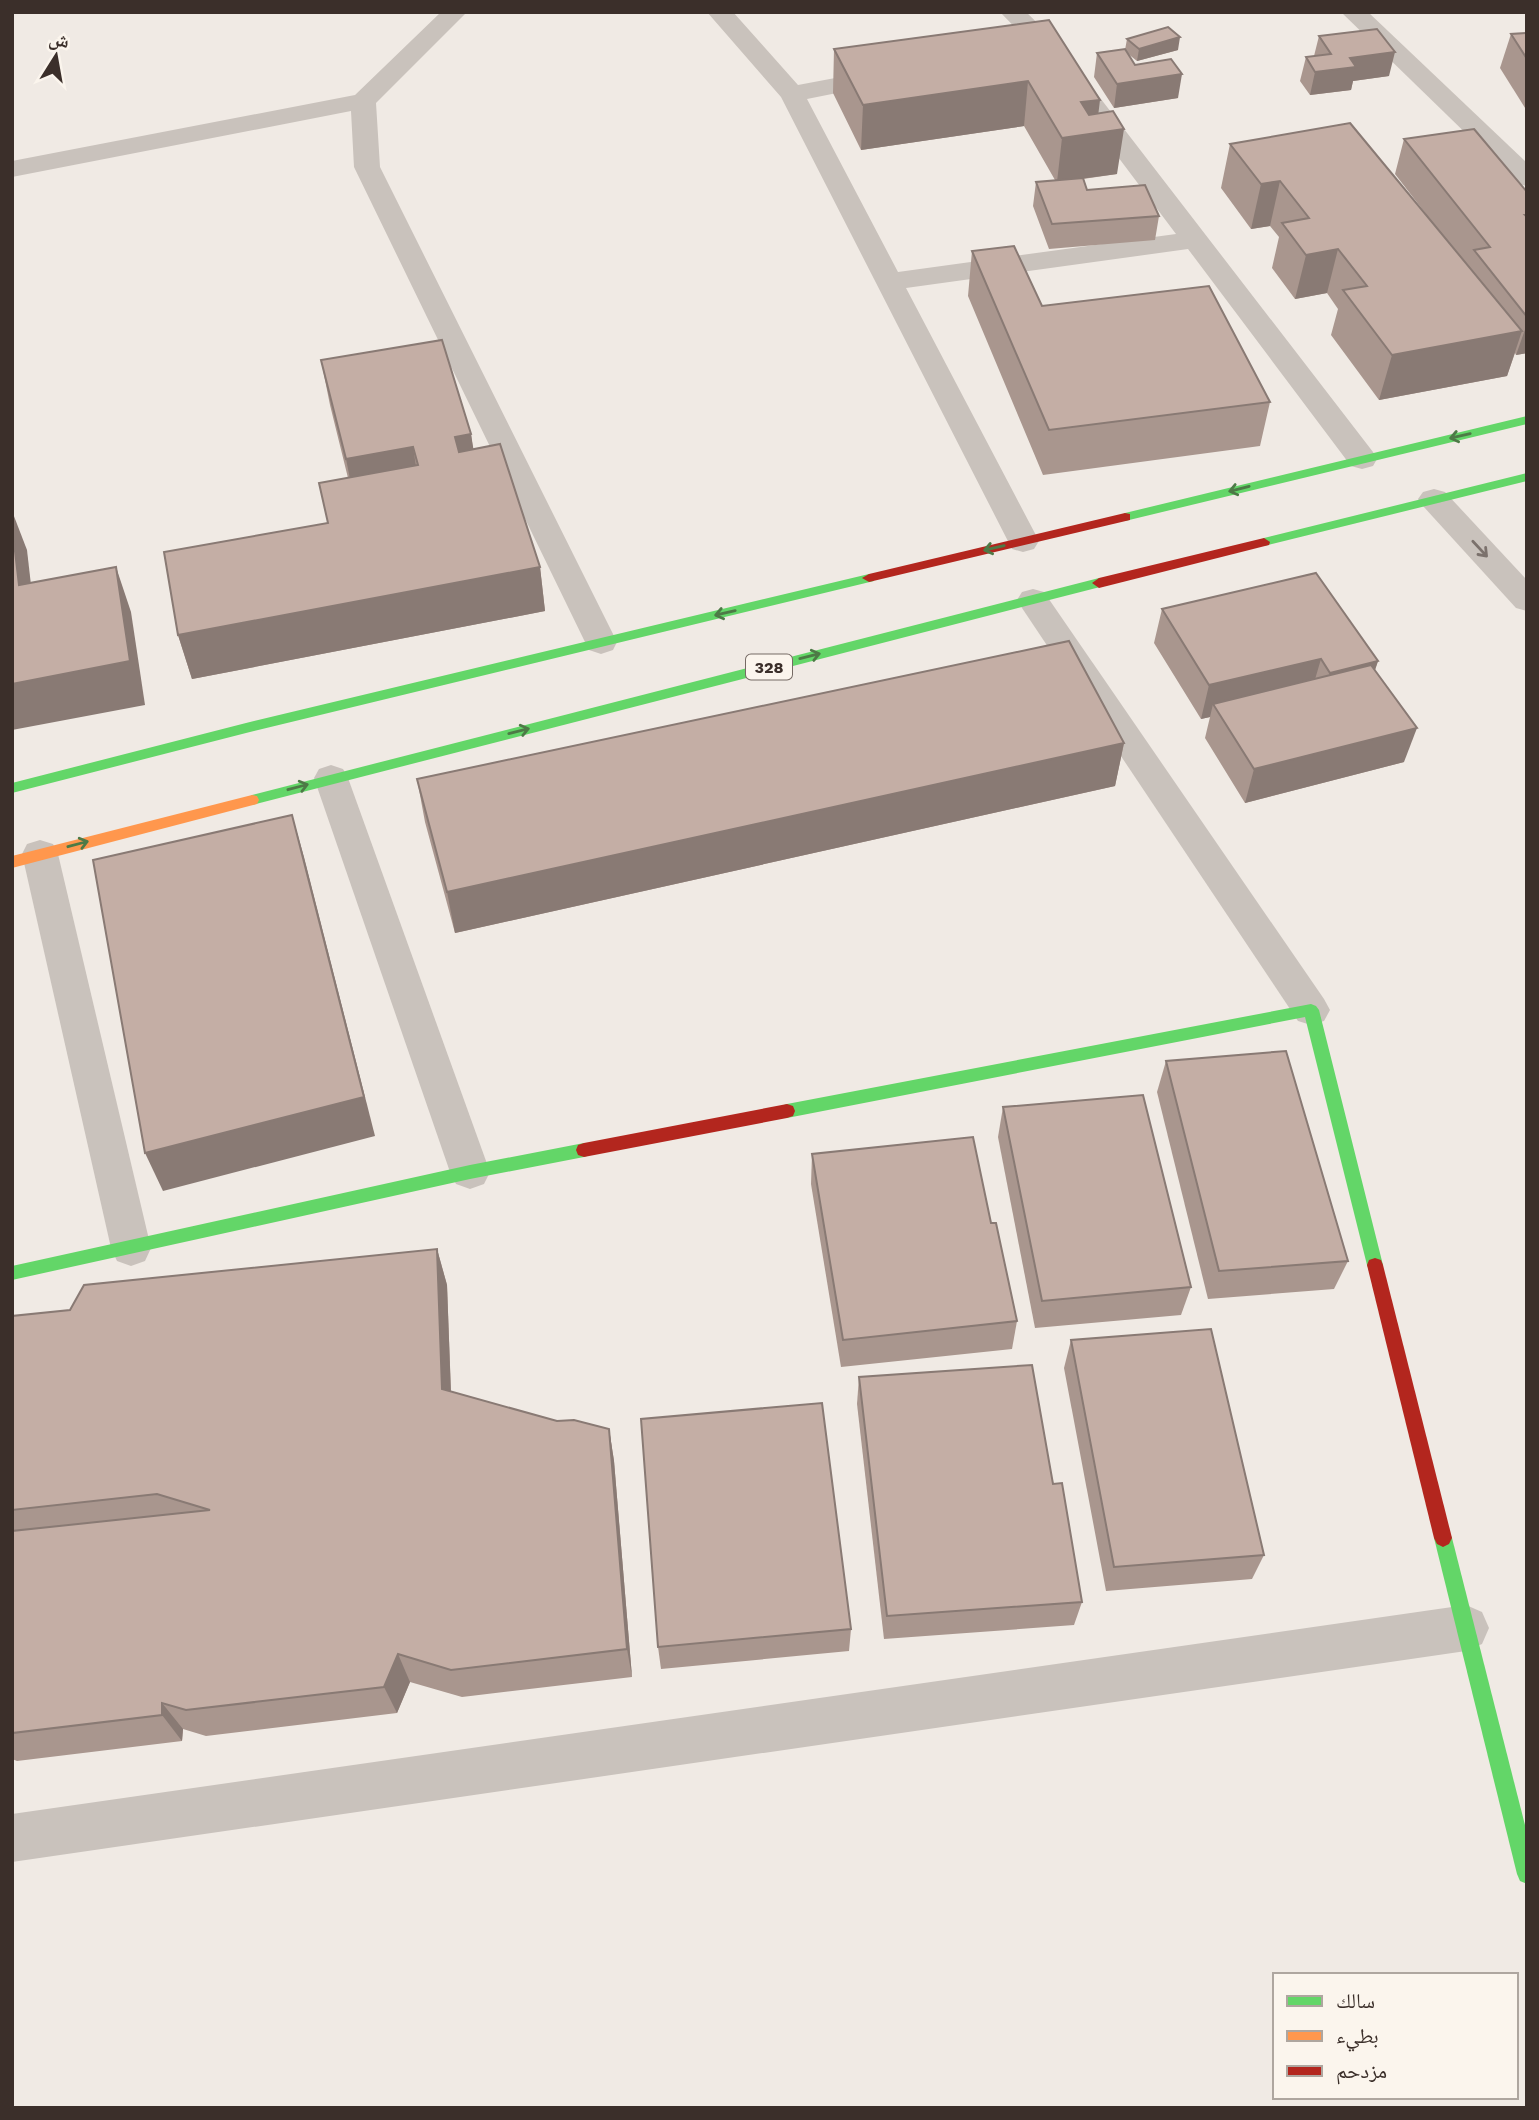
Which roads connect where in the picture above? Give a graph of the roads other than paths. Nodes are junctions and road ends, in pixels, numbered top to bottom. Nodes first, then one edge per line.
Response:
1 (456, 12) edge
2 (719, 12) edge
3 (1012, 12) edge
4 (1353, 12) edge
5 (913, 72) edge
6 (792, 94) junction
7 (363, 101) junction
8 (12, 169) edge
9 (1527, 178) edge
10 (1195, 240) junction
11 (889, 282) junction
12 (1527, 420) edge
13 (1362, 459) junction
14 (1525, 480) edge
15 (1434, 499) junction
16 (1023, 541) junction
17 (1033, 600) junction
18 (1527, 600) edge
19 (601, 642) junction
20 (331, 778) junction
21 (12, 788) edge
22 (26, 858) edge
23 (1311, 1010) junction
24 (470, 1172) junction
25 (131, 1248) junction
26 (12, 1273) edge
27 (1466, 1628) junction
28 (12, 1838) edge
29 (1527, 1874) edge

1 - 7 street
2 - 6 street
3 - 10 street
4 - 9 street
5 - 6 street
6 - 11 street
7 - 8 street
7 - 19 street
10 - 11 street
10 - 13 street
11 - 16 street
12 -> 13 main road
13 -> 16 main road
14 - 15 main road, 328
15 - 17 main road, 328
15 -> 18 street
16 -> 19 main road
20 -> 17 main road, 328
17 - 23 street
19 - 21 main road
22 -> 20 main road, 328
20 - 24 street
22 - 25 street
23 - 24 main road
23 - 27 main road
24 - 25 main road
25 - 26 main road
27 - 28 street
27 - 29 main road

